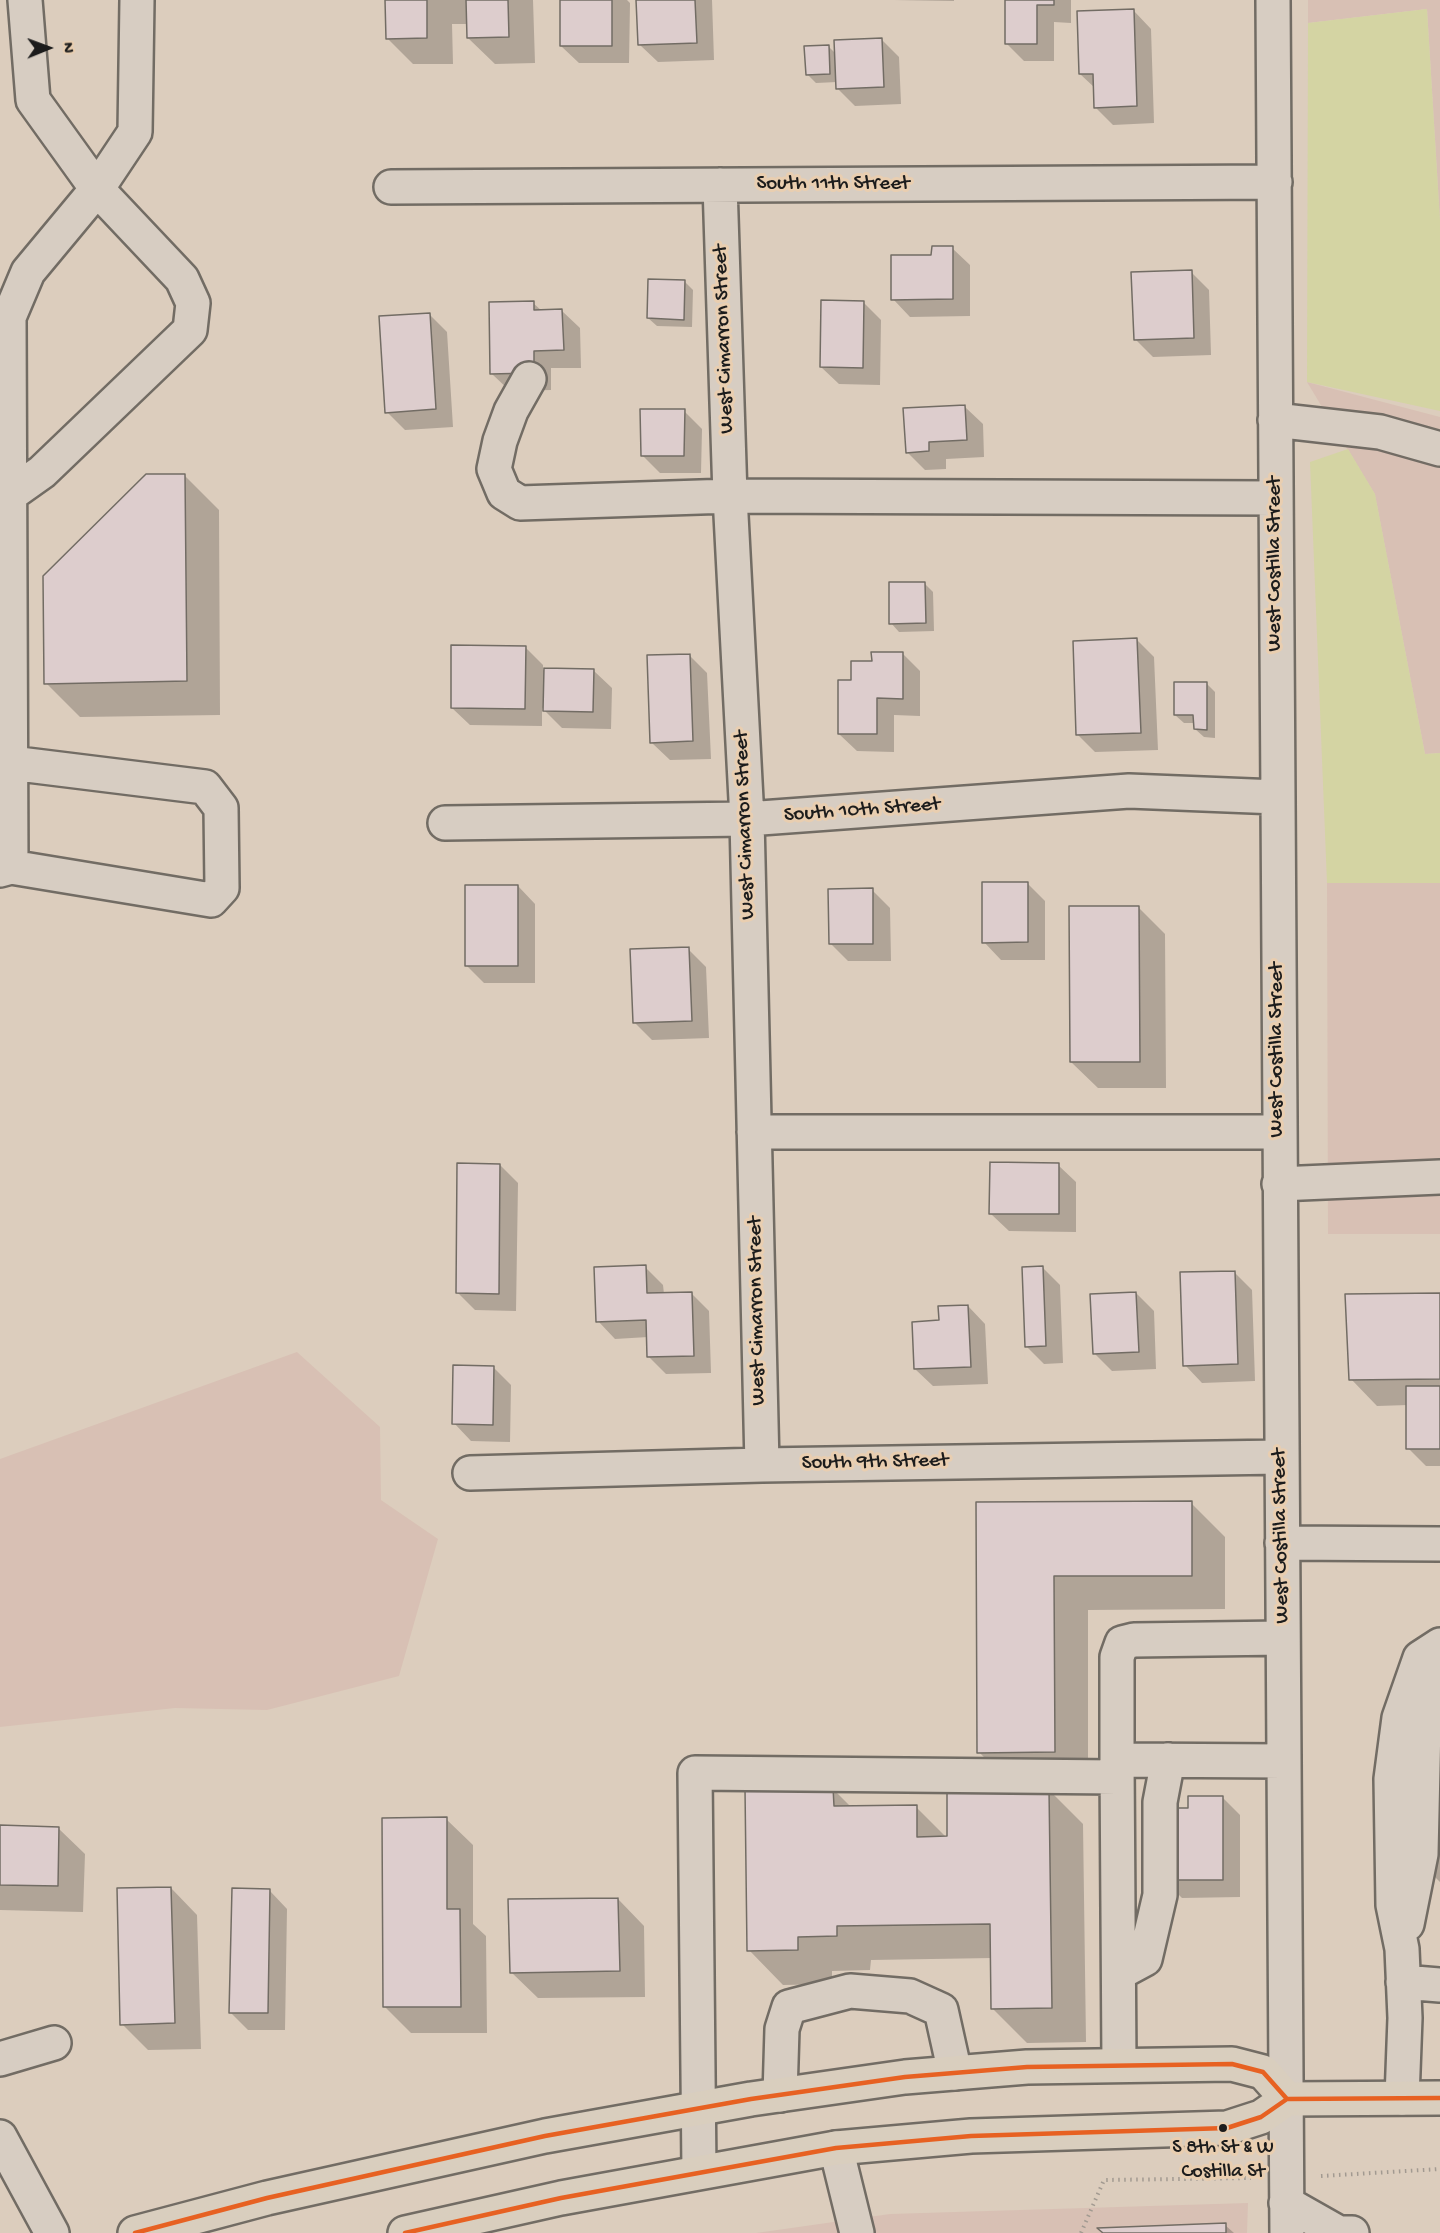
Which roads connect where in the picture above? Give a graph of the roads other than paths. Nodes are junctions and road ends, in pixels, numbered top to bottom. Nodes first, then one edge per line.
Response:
1 (25, 0) edge
2 (137, 0) edge
3 (1273, 0) edge
4 (1275, 182) junction
5 (720, 185) junction
6 (391, 187) dead end
7 (98, 189) junction
8 (11, 285) edge
9 (529, 380) dead end
10 (1275, 420) junction
11 (1440, 448) edge
12 (7, 476) edge
13 (730, 496) junction
14 (1276, 498) junction
15 (6, 594) edge
16 (11, 763) junction
17 (1277, 797) junction
18 (747, 819) junction
19 (445, 823) dead end
20 (5, 868) edge
21 (754, 1132) junction
22 (1279, 1132) junction
23 (1440, 1177) edge
24 (1279, 1184) junction
25 (1281, 1457) junction
26 (762, 1465) junction
27 (470, 1473) dead end
28 (1281, 1543) junction
29 (1440, 1544) edge
30 (1282, 1638) junction
31 (1440, 1645) edge
32 (1440, 1667) edge
33 (1168, 1760) junction
34 (1283, 1761) junction
35 (1117, 1769) junction
36 (1402, 1949) junction
37 (1119, 1972) junction
38 (1404, 1982) junction
39 (1440, 1985) edge
40 (54, 2043) dead end
41 (0, 2058) edge
42 (1119, 2065) junction
43 (955, 2073) junction
44 (780, 2095) junction
45 (1402, 2098) junction
46 (1440, 2098) edge
47 (1287, 2099) junction
48 (698, 2108) junction
49 (0, 2137) edge
50 (836, 2148) junction
51 (699, 2172) junction
52 (1287, 2218) edge
53 (52, 2233) edge
54 (135, 2233) edge
55 (405, 2233) edge
56 (857, 2233) edge
57 (1352, 2233) edge

1 - 7 street
2 - 7 street
3 - 4 street, West Costilla Street
4 - 5 street, South 11th Street
4 - 10 street, West Costilla Street
5 - 6 street, South 11th Street
5 - 13 street, West Cimarron Street
7 - 8 street
7 - 12 street
8 - 12 street
9 - 13 street
10 - 11 street
10 - 14 street, West Costilla Street
12 - 15 street
13 - 14 street
13 - 18 street, West Cimarron Street
14 - 17 street, West Costilla Street
15 - 16 street
16 - 20 street
16 - 20 street
17 - 18 street, South 10th Street
17 - 22 street, West Costilla Street
18 - 19 street, South 10th Street
18 - 21 street, West Cimarron Street
21 - 22 street
21 - 26 street, West Cimarron Street
22 - 24 street, West Costilla Street
23 - 24 street
24 - 25 street, West Costilla Street
25 - 26 street, South 9th Street
25 - 28 street, West Costilla Street
26 - 27 street, South 9th Street
28 - 29 street
28 - 30 street, West Costilla Street
30 - 34 street, West Costilla Street
30 - 35 street
31 - 36 street
32 - 36 street
33 - 34 street
33 - 35 street
33 - 37 street
34 - 47 street, West Costilla Street
35 - 37 street
35 - 48 street
36 - 38 street
37 - 42 street
38 - 39 street
38 - 45 street
40 - 41 street
42 - 43 main road
42 - 47 main road
43 - 44 main road
43 - 44 street
44 - 48 main road
45 - 46 main road
45 - 47 main road
47 - 50 main road
47 - 52 street, West Costilla Street
48 - 51 street
48 - 54 main road
49 - 53 street
50 - 51 main road
50 - 56 street
51 - 55 main road
52 - 57 street

